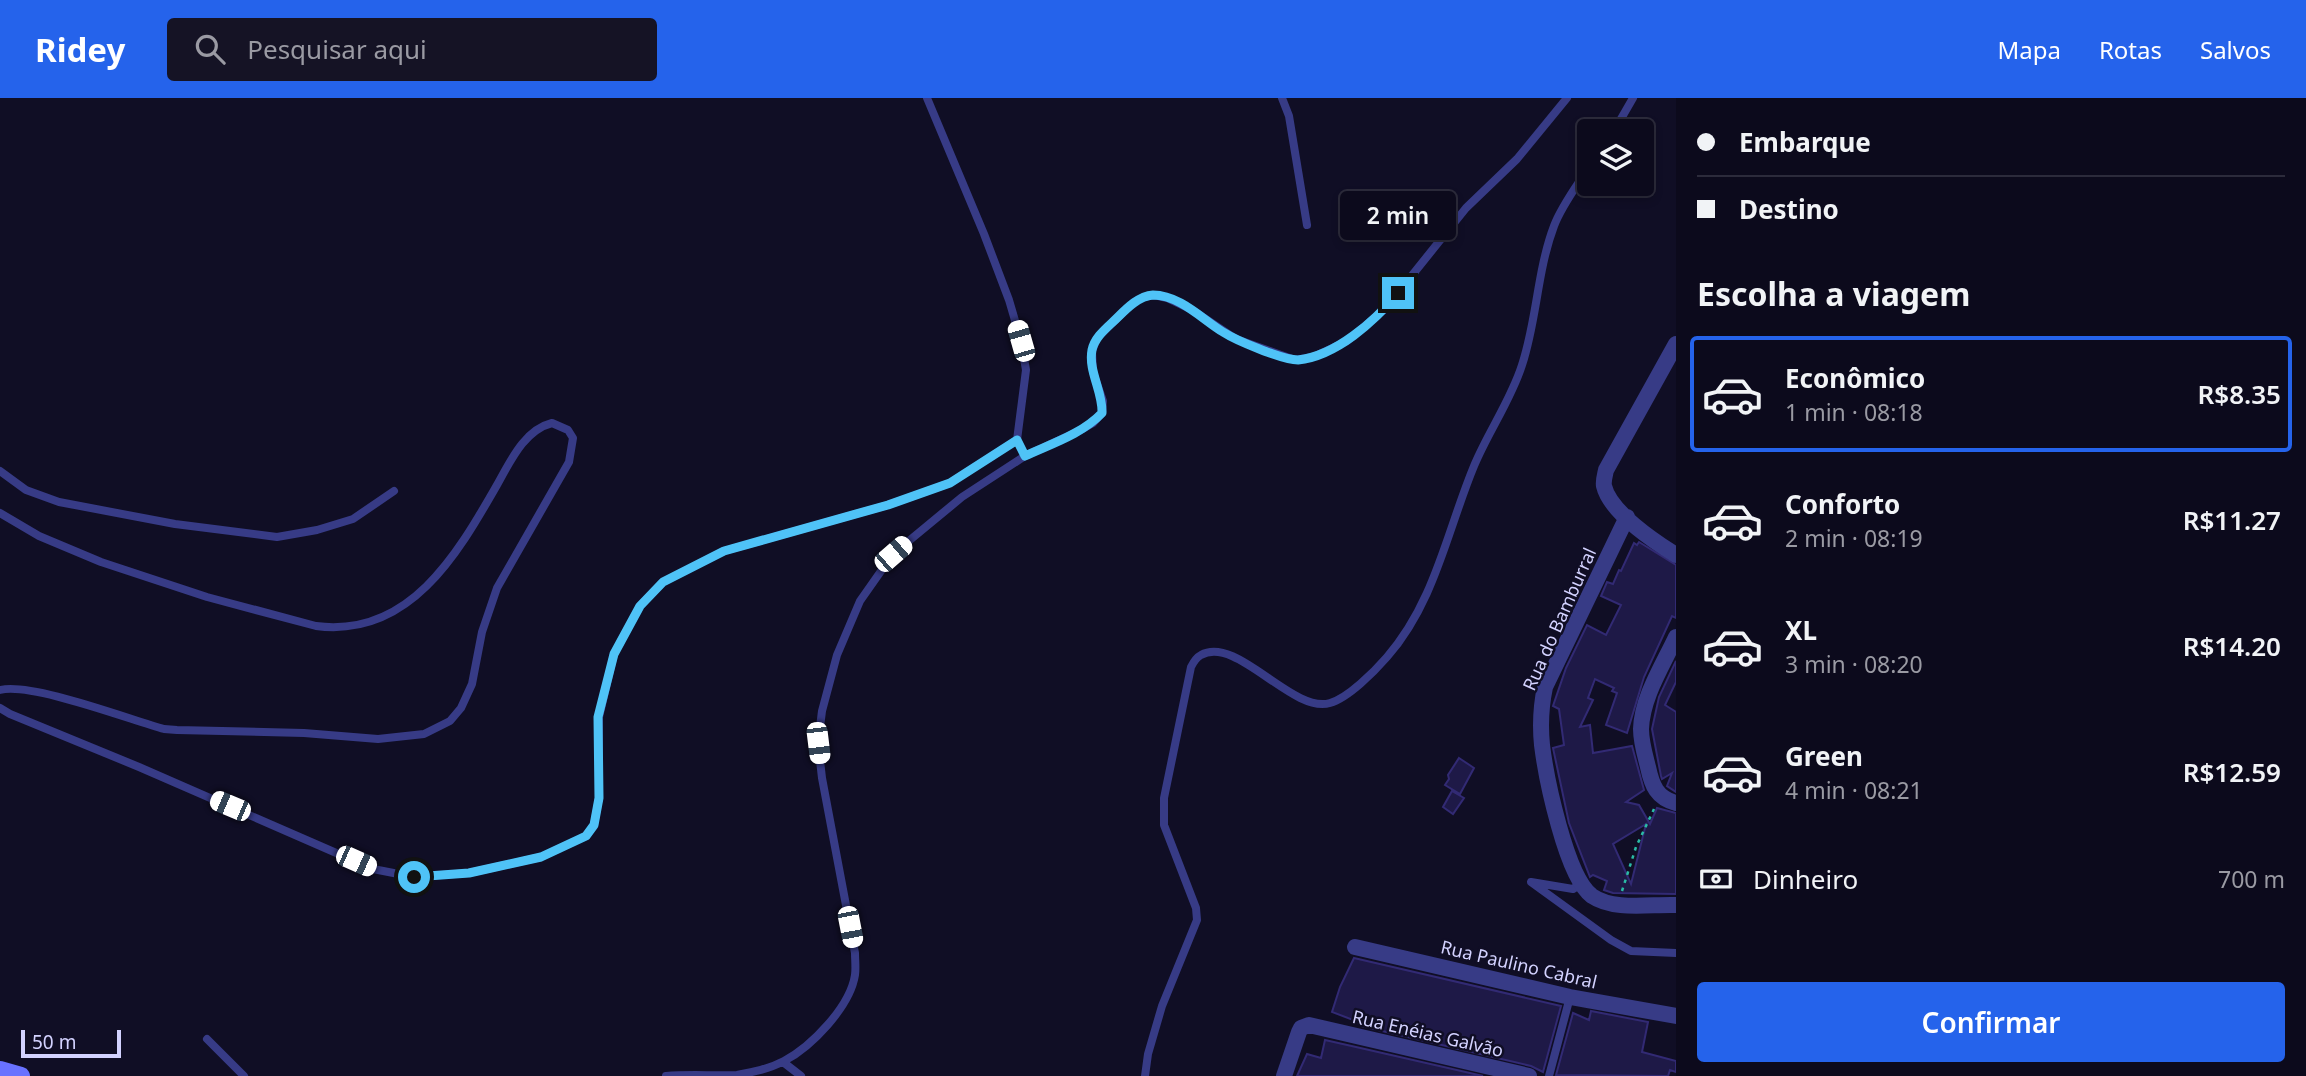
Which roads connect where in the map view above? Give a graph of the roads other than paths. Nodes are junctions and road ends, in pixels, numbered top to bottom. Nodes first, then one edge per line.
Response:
1 (927, 98) edge
2 (1282, 98) edge
3 (1567, 98) edge
4 (1633, 98) edge
5 (1621, 119) edge
6 (1577, 187) edge
7 (1307, 225) dead end
8 (1676, 344) edge
9 (1017, 440) junction
10 (1025, 456) junction
11 (0, 471) edge
12 (394, 491) dead end
13 (0, 513) edge
14 (1627, 517) junction
15 (1676, 555) edge
16 (1676, 637) edge
17 (0, 690) edge
18 (0, 708) edge
19 (1676, 803) edge
20 (1581, 884) junction
21 (1676, 905) edge
22 (1355, 947) dead end
23 (1676, 953) edge
24 (1570, 997) junction
25 (1676, 1016) edge
26 (208, 1039) dead end
27 (783, 1062) junction
28 (244, 1076) edge
29 (666, 1076) edge
30 (801, 1076) edge
31 (1145, 1076) edge
32 (1284, 1076) edge
33 (1529, 1076) edge
34 (1549, 1076) edge

1 - 9 lane
2 - 7 lane
3 - 10 lane
4 - 5 lane
6 - 31 lane
8 - 14 street
9 - 10 lane
9 - 18 lane
10 - 27 lane
11 - 12 lane
13 - 17 lane
14 - 15 street
14 - 20 street, Rua do Bamburral
16 - 19 street
20 - 21 street
20 - 23 lane
22 - 24 street, Rua Paulino Cabral
24 - 25 street, Rua Paulino Cabral
24 - 34 lane
26 - 28 lane
27 - 29 lane
27 - 30 lane
32 - 33 street, Rua Enéias Galvão

